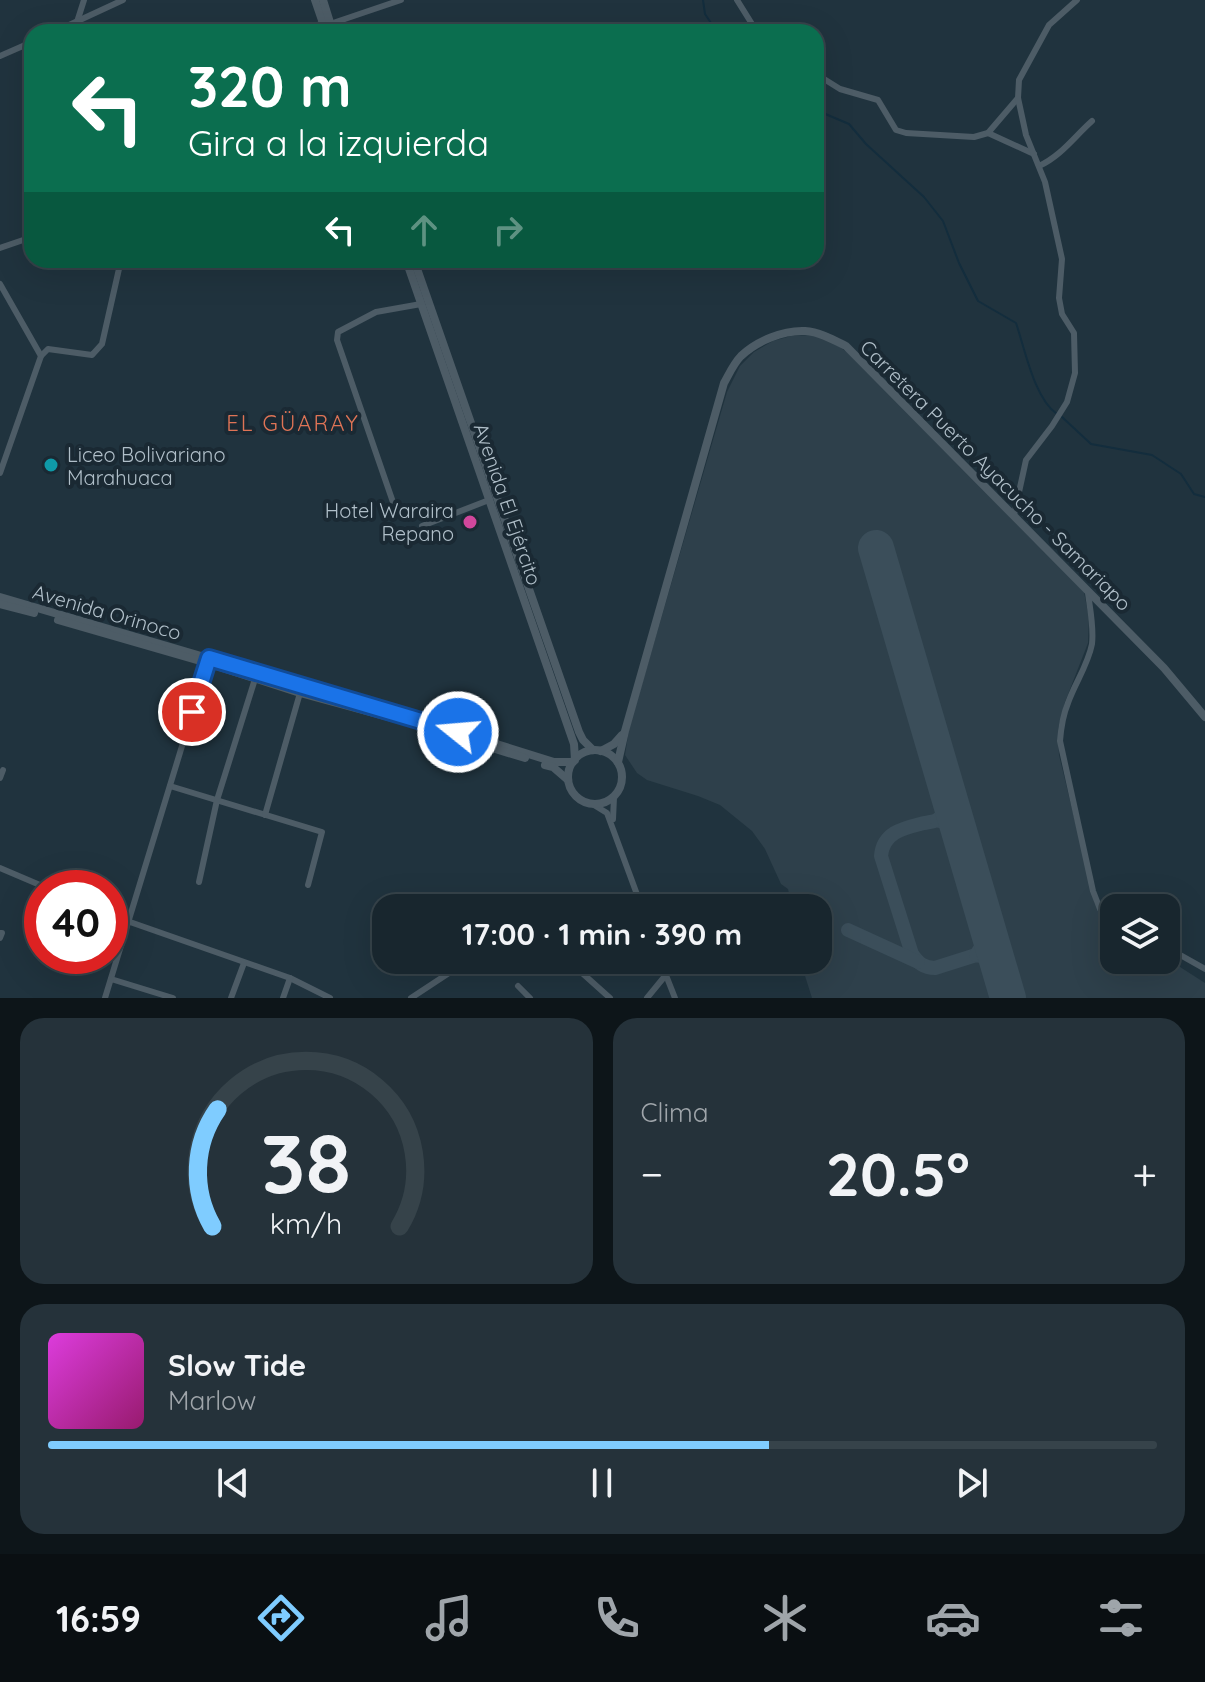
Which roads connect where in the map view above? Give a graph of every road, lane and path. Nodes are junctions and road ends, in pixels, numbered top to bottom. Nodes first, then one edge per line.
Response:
1 (84, 0) edge
2 (123, 0) edge
3 (315, 0) edge
4 (323, 0) edge
5 (401, 0) edge
6 (737, 0) edge
7 (1077, 0) edge
8 (77, 22) junction
9 (72, 24) edge
10 (326, 24) edge
11 (327, 24) edge
12 (338, 24) edge
13 (752, 24) edge
14 (24, 46) edge
15 (0, 56) edge
16 (824, 79) edge
17 (1018, 98) junction
18 (1092, 121) dead end
19 (988, 133) junction
20 (1034, 154) junction
21 (1039, 166) junction
22 (24, 240) edge
23 (0, 248) edge
24 (119, 268) edge
25 (409, 268) edge
26 (417, 268) edge
27 (0, 284) edge
28 (8, 298) junction
29 (0, 303) edge
30 (421, 304) junction
31 (41, 356) junction
32 (0, 473) edge
33 (489, 500) junction
34 (395, 508) dead end
35 (1014, 515) junction
36 (422, 526) dead end
37 (1087, 589) junction
38 (0, 597) edge
39 (0, 604) edge
40 (208, 661) junction
41 (255, 679) junction
42 (300, 693) junction
43 (1205, 717) edge
44 (625, 731) junction
45 (597, 750) junction
46 (574, 761) junction
47 (618, 762) junction
48 (3, 770) dead end
49 (0, 778) edge
50 (568, 780) junction
51 (170, 786) junction
52 (614, 797) junction
53 (217, 800) junction
54 (594, 805) junction
55 (265, 815) junction
56 (613, 826) junction
57 (0, 868) edge
58 (24, 878) edge
59 (199, 882) dead end
60 (308, 885) dead end
61 (637, 894) edge
62 (1100, 909) edge
63 (128, 923) joint
64 (1180, 955) edge
65 (244, 963) junction
66 (1205, 969) edge
67 (113, 974) edge
68 (447, 974) edge
69 (583, 974) edge
70 (665, 976) joint
71 (290, 978) junction
72 (111, 979) junction
73 (518, 986) dead end
74 (105, 998) edge
75 (173, 998) edge
76 (231, 998) edge
77 (283, 998) edge
78 (330, 998) edge
79 (411, 998) edge
80 (530, 998) edge
81 (610, 998) edge
82 (647, 998) edge
83 (675, 998) edge

1 - 8 street
2 - 8 street
3 - 10 street
4 - 11 street
5 - 12 street
6 - 13 street
7 - 17 street
8 - 9 street
14 - 15 street
16 - 19 street
17 - 19 street
17 - 20 street
18 - 21 street
19 - 20 street
20 - 21 street
21 - 35 street
22 - 23 street
24 - 31 street
25 - 30 street, Avenida El Ejército
26 - 45 street, Avenida El Ejército
27 - 28 street
28 - 29 street
28 - 31 street
30 - 33 street, Avenida El Ejército
30 - 34 street
31 - 32 street
33 - 36 street
33 - 46 street, Avenida El Ejército
35 - 37 street, Carretera Puerto Ayacucho - Samariapo
35 - 44 street, Carretera Puerto Ayacucho - Samariapo
37 - 43 street, Carretera Puerto Ayacucho - Samariapo
37 - 62 street
38 - 40 street, Avenida Orinoco
39 - 40 street, Avenida Orinoco
40 - 41 street, Avenida Orinoco
40 - 46 street, Avenida Orinoco
40 - 51 street
41 - 42 street, Avenida Orinoco
41 - 53 street
42 - 50 street, Avenida Orinoco
42 - 55 street
44 - 45 street
44 - 47 street, Carretera Puerto Ayacucho - Samariapo
45 - 46 street
45 - 47 street
46 - 50 street
47 - 52 street
48 - 49 street
50 - 54 street
51 - 53 street
51 - 63 street
52 - 54 street
52 - 56 street
53 - 55 street
53 - 59 street
54 - 56 street
55 - 60 street
56 - 61 street
57 - 58 street
63 - 65 street
64 - 66 street
65 - 71 street
65 - 76 street
67 - 72 street
68 - 79 street
69 - 81 street
70 - 82 street
70 - 83 street
71 - 77 street
71 - 78 street
72 - 74 street
72 - 75 street
73 - 80 street

